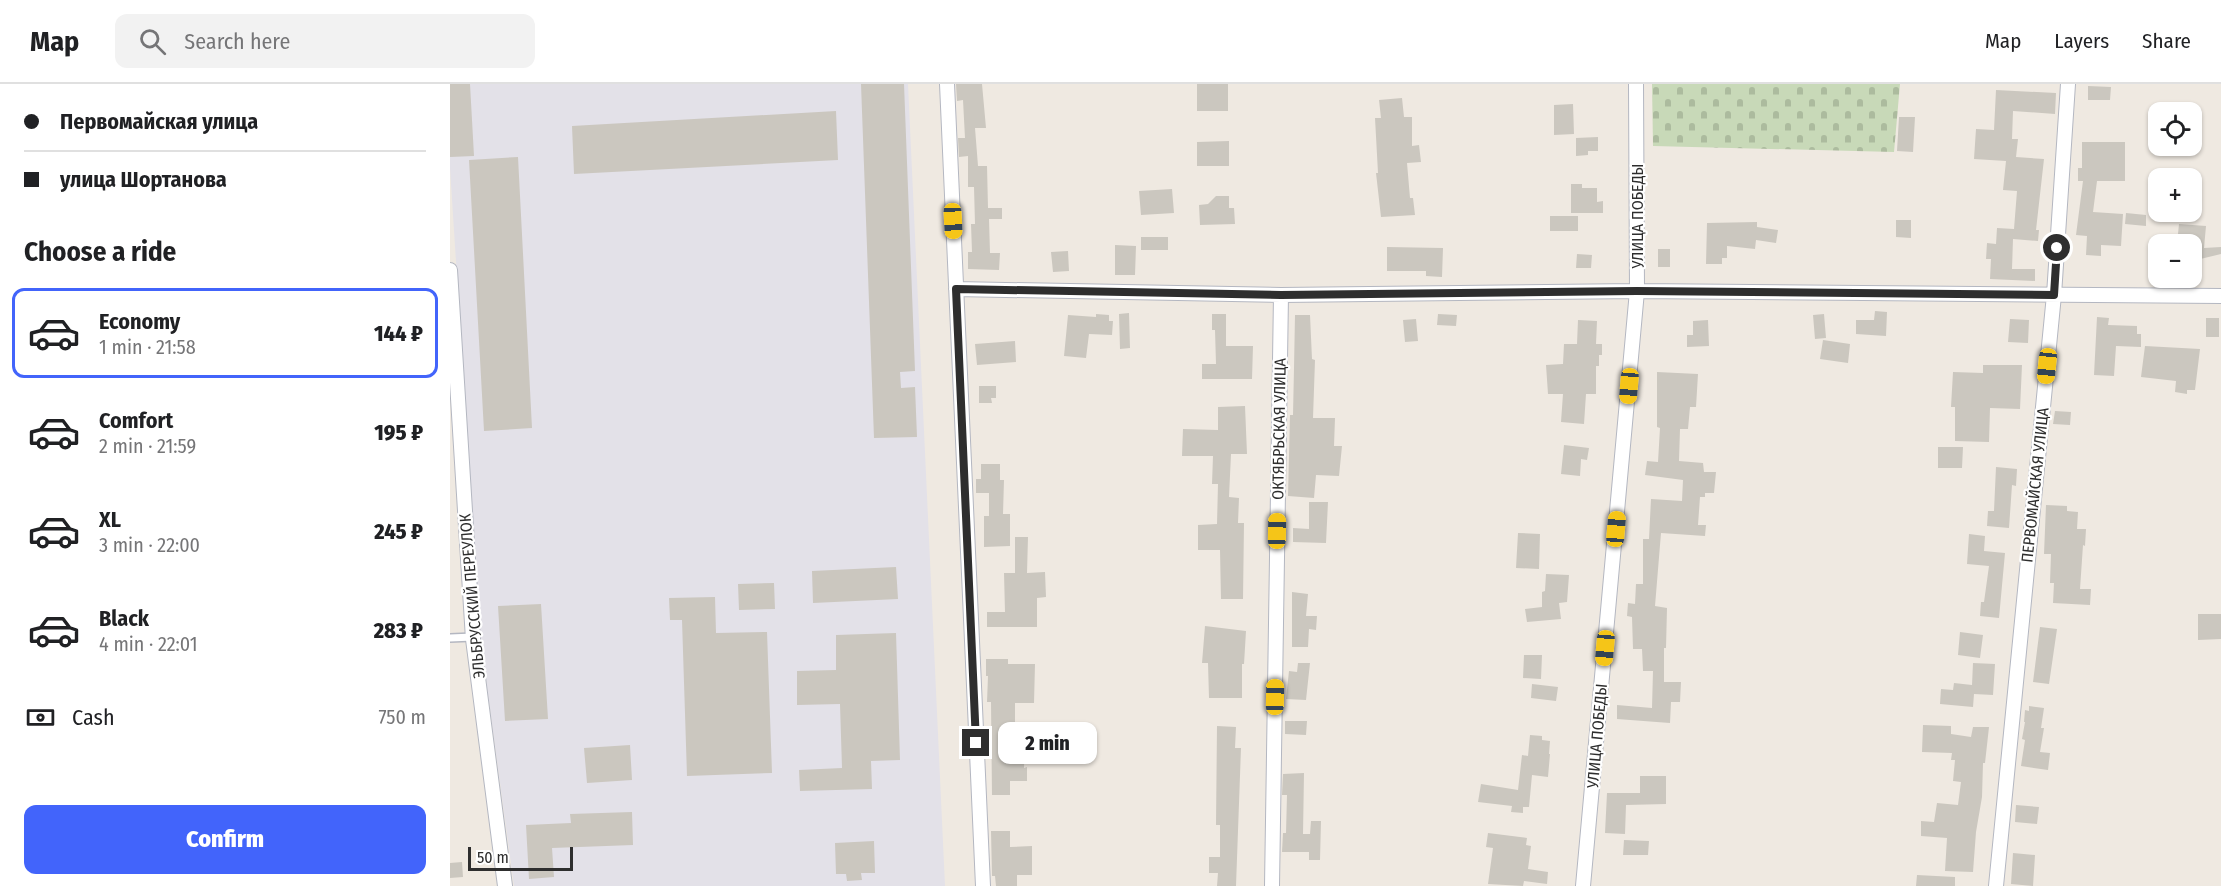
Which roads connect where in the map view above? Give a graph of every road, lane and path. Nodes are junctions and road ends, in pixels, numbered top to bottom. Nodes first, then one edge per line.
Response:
1 (947, 84) edge
2 (1636, 84) edge
3 (2068, 84) edge
4 (450, 270) edge
5 (956, 289) junction
6 (1637, 291) junction
7 (1281, 295) junction
8 (2054, 295) junction
9 (2221, 296) edge
10 (473, 637) junction
11 (450, 638) edge
12 (505, 886) edge
13 (983, 886) edge
14 (1272, 886) edge
15 (1583, 886) edge
16 (1996, 886) edge

1 - 5 street
2 - 6 street, УЛИЦА ПОБЕДЫ
3 - 8 street, ПЕРВОМАЙСКАЯ УЛИЦА
4 - 10 street, ЭЛЬБРУССКИЙ ПЕРЕУЛОК
5 - 7 street
5 - 13 street
6 - 7 street
6 - 8 street
6 - 15 street, УЛИЦА ПОБЕДЫ
7 - 14 street, ОКТЯБРЬСКАЯ УЛИЦА
8 - 9 street
8 - 16 street, ПЕРВОМАЙСКАЯ УЛИЦА
10 - 11 lane
10 - 12 street, ЭЛЬБРУССКИЙ ПЕРЕУЛОК

